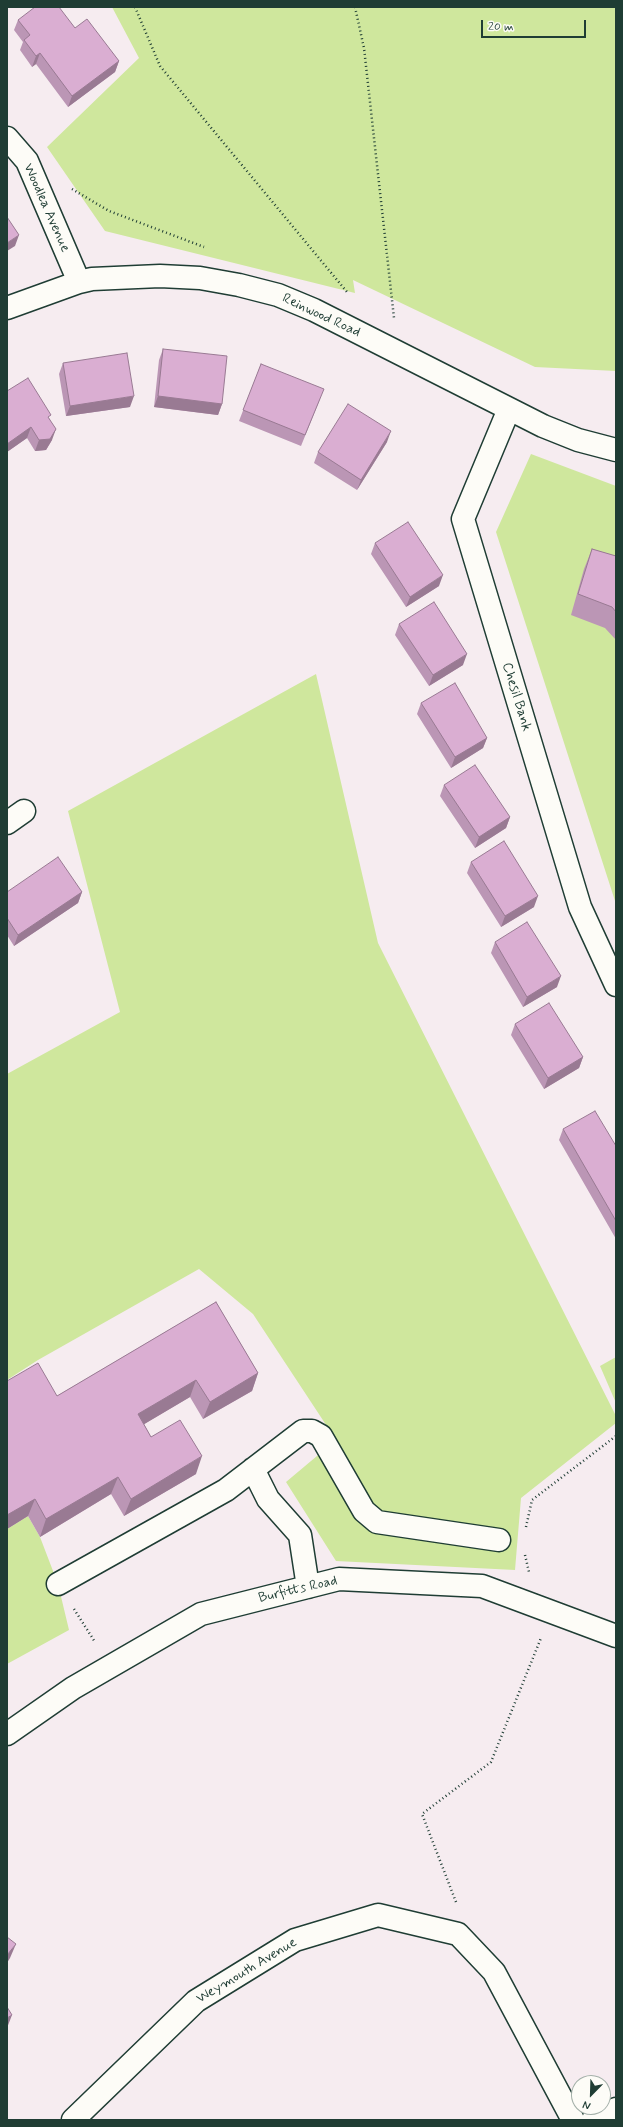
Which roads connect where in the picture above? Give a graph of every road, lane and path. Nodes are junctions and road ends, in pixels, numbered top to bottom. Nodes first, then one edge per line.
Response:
1 (135, 7) edge
2 (355, 7) edge
3 (7, 138) edge
4 (79, 282) junction
5 (352, 298) dead end
6 (7, 308) edge
7 (397, 352) junction
8 (509, 409) junction
9 (616, 450) edge
10 (616, 985) edge
11 (616, 1436) edge
12 (252, 1469) junction
13 (524, 1533) dead end
14 (498, 1540) dead end
15 (524, 1552) dead end
16 (58, 1584) joint
17 (308, 1587) junction
18 (548, 1610) junction
19 (616, 1636) edge
20 (111, 1666) junction
21 (7, 1734) edge
22 (459, 1909) dead end
23 (616, 2109) edge
24 (73, 2120) edge
25 (573, 2120) edge
26 (593, 2120) edge

1 - 5 path
2 - 7 path
3 - 4 street, Woodlea Avenue
4 - 6 street, Reinwood Road
4 - 7 street, Reinwood Road
7 - 8 street, Reinwood Road
8 - 9 street, Reinwood Road
8 - 10 street, Chesil Bank
11 - 13 path
12 - 14 street
12 - 16 street
12 - 17 street
15 - 18 path
16 - 20 path
17 - 18 street, Burfitts Road
17 - 20 street, Burfitts Road
18 - 19 street, Burfitts Road
18 - 22 path
20 - 21 street, Burfitts Road
23 - 26 street
24 - 25 street, Weymouth Avenue

